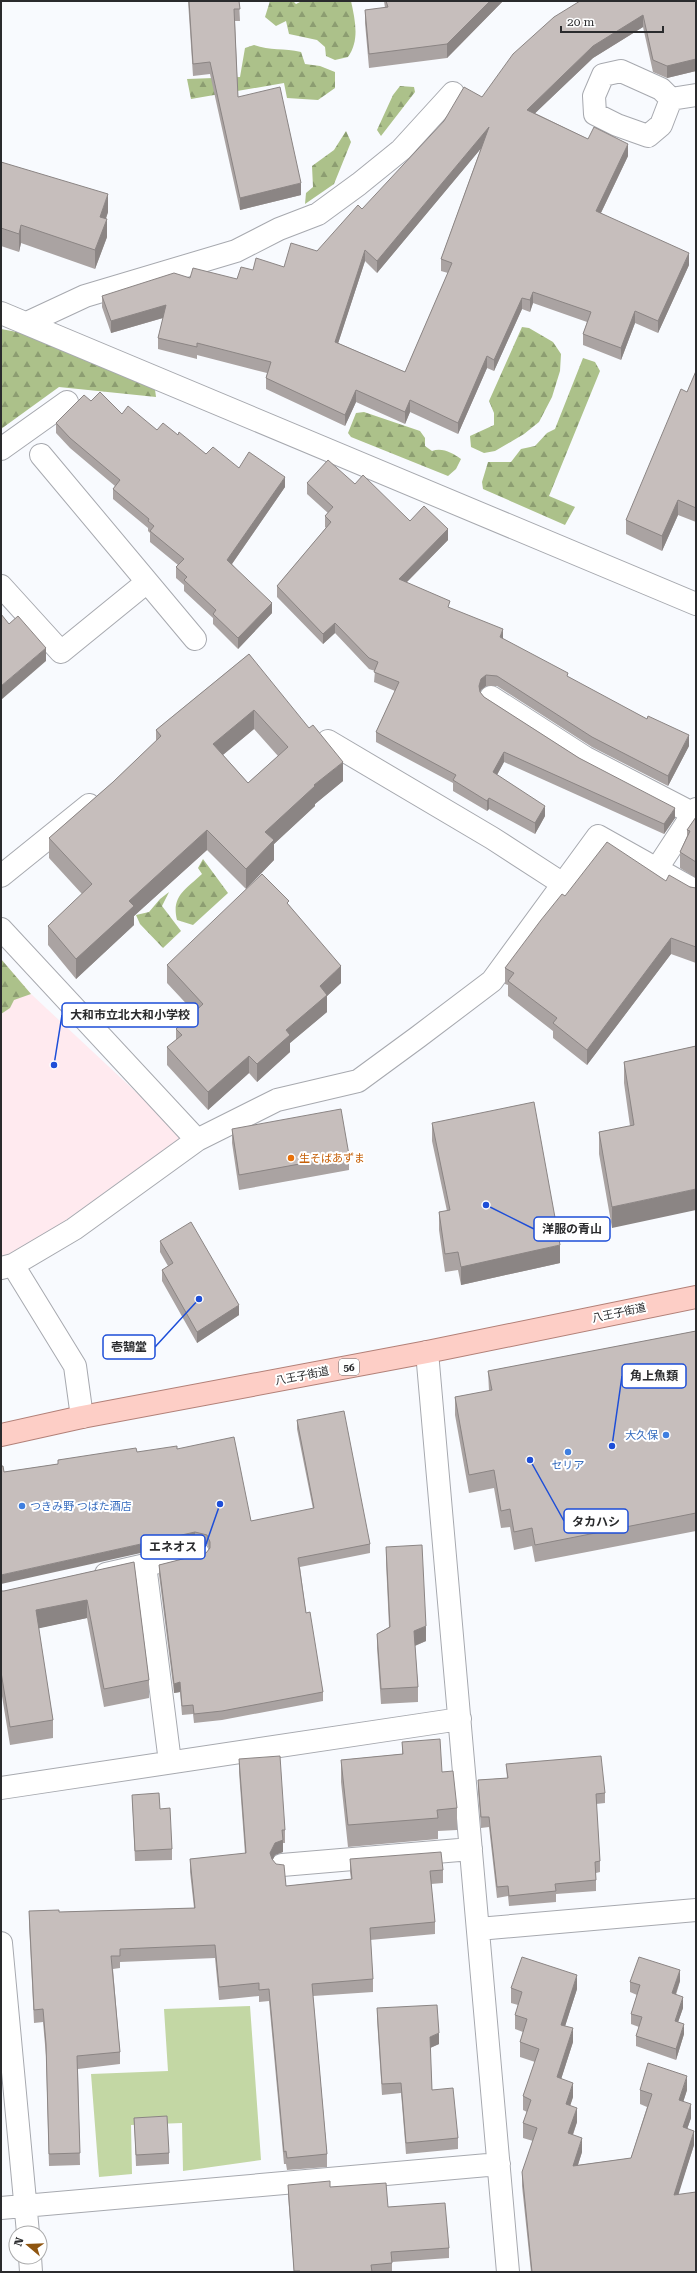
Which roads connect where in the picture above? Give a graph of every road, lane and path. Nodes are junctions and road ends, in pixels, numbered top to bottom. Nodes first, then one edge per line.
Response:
1 (453, 93) dead end
2 (696, 95) edge
3 (671, 99) dead end
4 (1, 313) edge
5 (27, 323) junction
6 (67, 402) dead end
7 (1, 449) edge
8 (41, 455) dead end
9 (148, 582) junction
10 (1, 586) edge
11 (696, 604) edge
12 (195, 639) dead end
13 (492, 696) dead end
14 (328, 742) edge
15 (105, 792) edge
16 (695, 812) edge
17 (656, 870) junction
18 (1, 876) edge
19 (563, 884) junction
20 (696, 891) edge
21 (1, 929) edge
22 (197, 1140) junction
23 (7, 1267) edge
24 (696, 1297) edge
25 (427, 1352) junction
26 (82, 1417) junction
27 (1, 1435) edge
28 (198, 1553) edge
29 (145, 1565) junction
30 (84, 1578) edge
31 (460, 1719) junction
32 (170, 1762) junction
33 (1, 1788) edge
34 (471, 1849) junction
35 (282, 1865) edge
36 (696, 1910) edge
37 (478, 1929) junction
38 (1, 1943) edge
39 (499, 2164) junction
40 (26, 2205) junction
41 (1, 2208) edge
42 (27, 2225) edge
43 (508, 2272) edge

1 - 5 street
2 - 3 street
4 - 5 street
5 - 11 street
6 - 7 street
8 - 9 street
9 - 10 street
9 - 12 street
13 - 16 street
14 - 19 street
15 - 18 street
16 - 17 street
17 - 19 street
17 - 20 street
19 - 22 street
21 - 22 street
22 - 23 street
23 - 26 street
24 - 25 main road, 八王子街道 / 56
25 - 26 main road, 八王子街道 / 56
25 - 31 street
26 - 27 main road, 八王子街道 / 56
28 - 29 street
29 - 30 street
29 - 32 street
31 - 32 street
31 - 34 street
32 - 33 street
34 - 35 street
34 - 37 street
36 - 37 street
37 - 39 street
38 - 40 street
39 - 40 street
39 - 43 street
40 - 41 street
40 - 42 street

